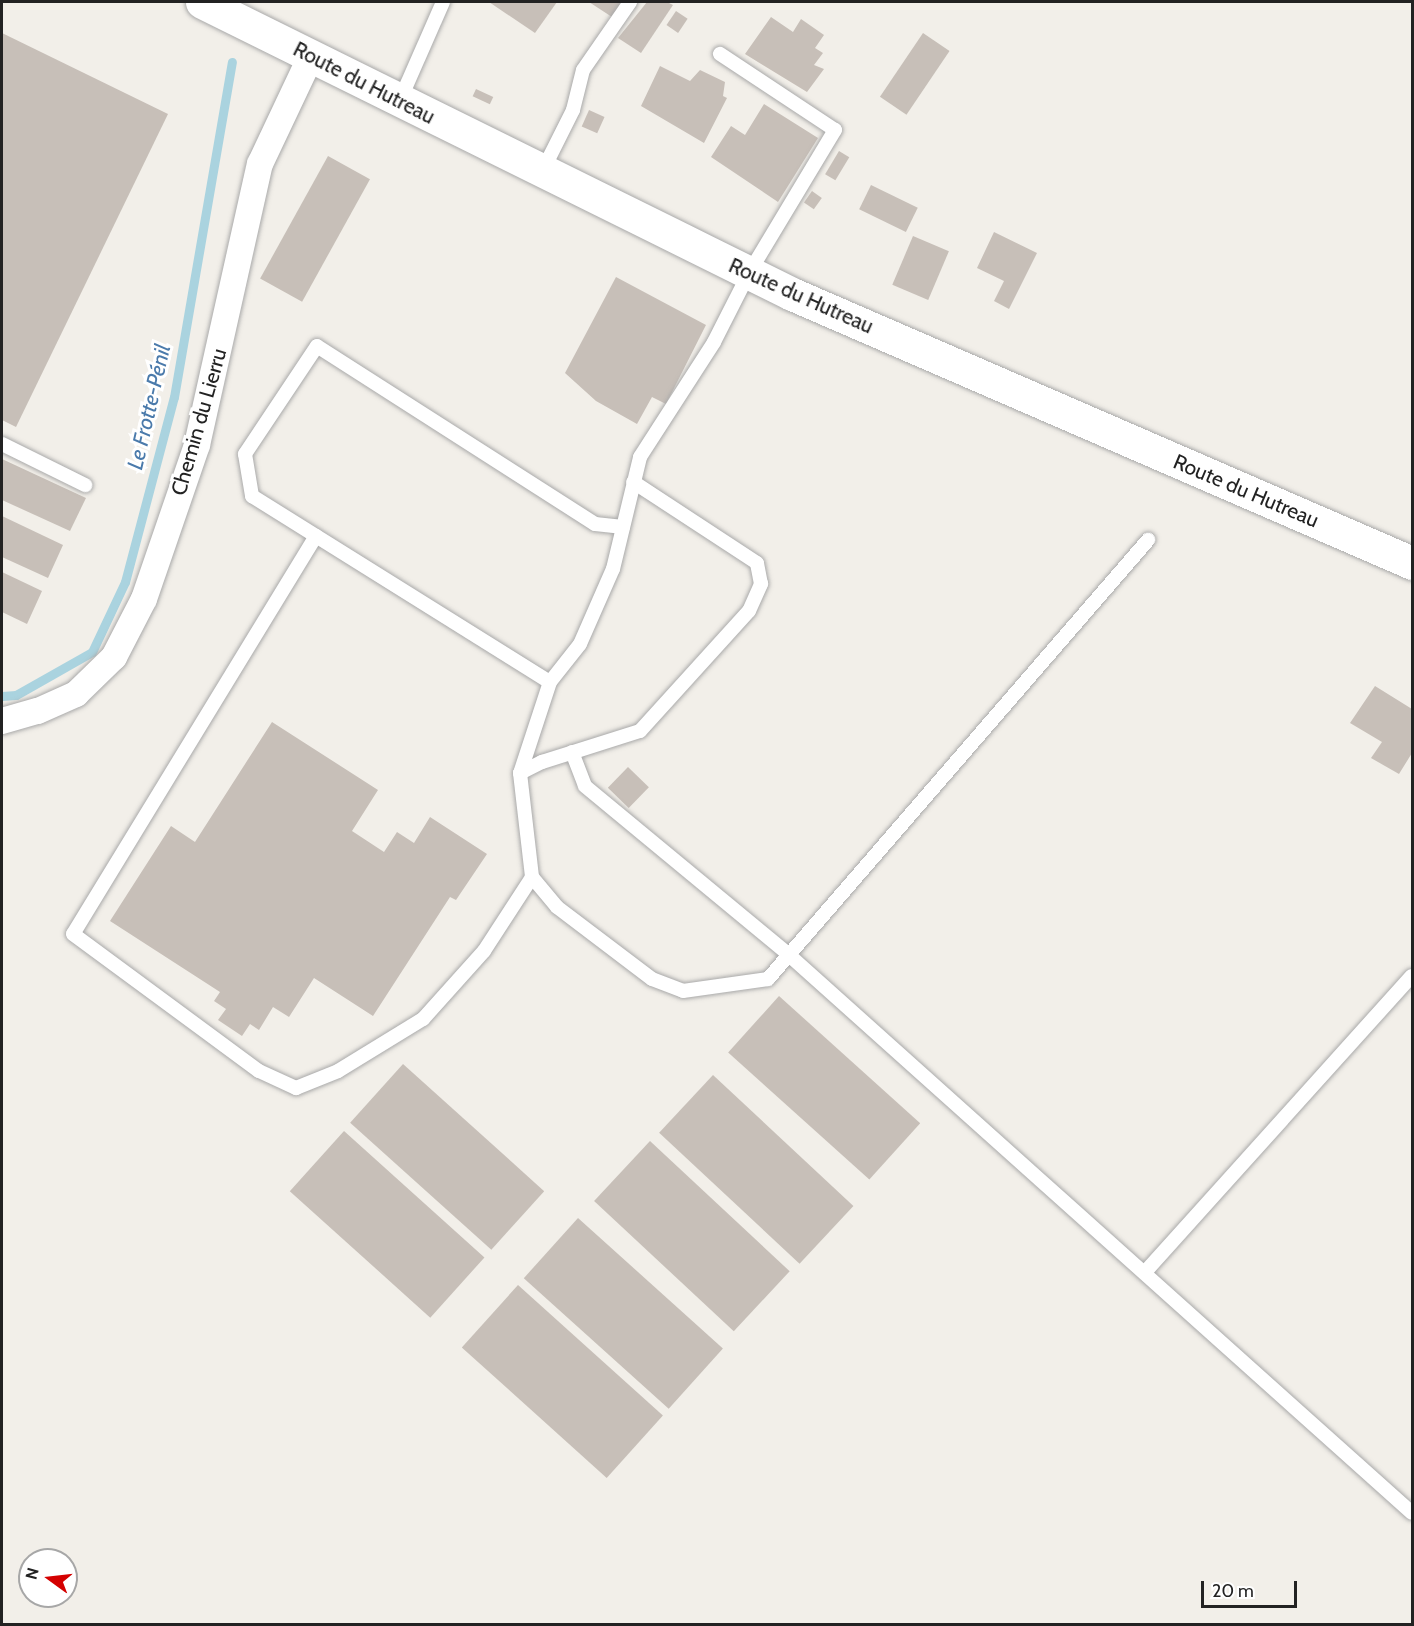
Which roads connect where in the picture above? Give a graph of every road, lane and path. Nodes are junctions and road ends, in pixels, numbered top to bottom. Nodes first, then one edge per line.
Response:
1 (202, 2) edge
2 (443, 2) edge
3 (630, 2) edge
4 (720, 54) dead end
5 (310, 56) junction
6 (399, 102) junction
7 (542, 172) junction
8 (749, 273) junction
9 (2, 444) edge
10 (633, 482) junction
11 (85, 485) dead end
12 (623, 527) junction
13 (316, 536) junction
14 (1148, 540) dead end
15 (1413, 563) edge
16 (550, 682) junction
17 (2, 721) edge
18 (572, 752) junction
19 (520, 773) junction
20 (532, 877) junction
21 (789, 955) junction
22 (1413, 976) edge
23 (1146, 1271) junction
24 (1413, 1514) edge

1 - 5 street, Route du Hutreau
2 - 6 lane
3 - 7 lane
4 - 8 lane
5 - 6 street, Route du Hutreau
5 - 17 street, Chemin du Lierru
6 - 7 street, Route du Hutreau
7 - 8 street, Route du Hutreau
8 - 10 lane
8 - 15 street, Route du Hutreau
9 - 11 lane
10 - 12 lane
10 - 18 lane
12 - 13 lane
12 - 16 lane
13 - 16 lane
13 - 20 lane
14 - 21 lane
16 - 19 lane
18 - 19 lane
18 - 21 lane
19 - 20 lane
20 - 21 lane
21 - 23 lane
22 - 23 lane
23 - 24 lane

